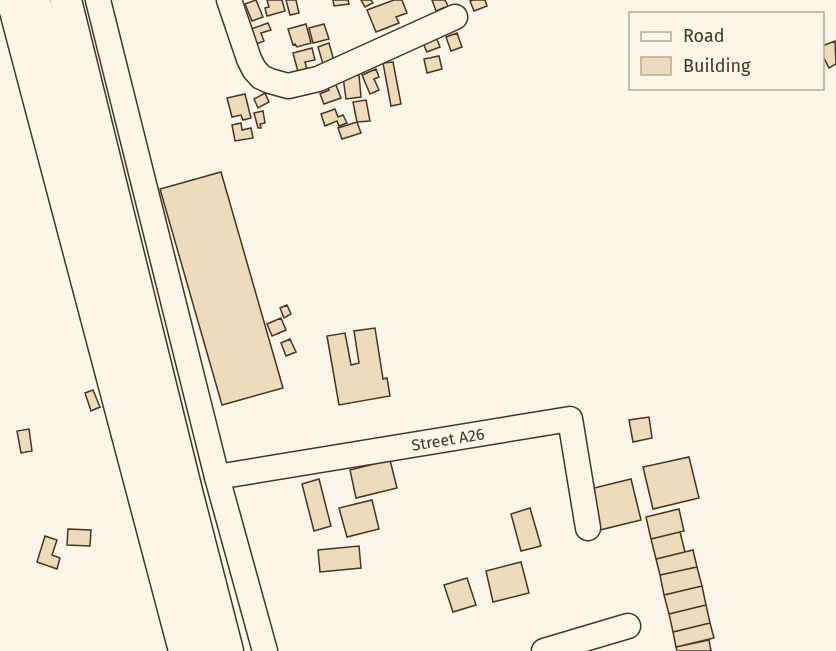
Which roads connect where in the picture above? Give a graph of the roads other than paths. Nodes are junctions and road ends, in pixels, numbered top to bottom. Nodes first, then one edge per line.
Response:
1 (9, 0) edge
2 (36, 0) edge
3 (66, 0) edge
4 (98, 0) edge
5 (229, 0) edge
6 (455, 17) dead end
7 (217, 477) junction
8 (588, 528) dead end
9 (627, 626) dead end
10 (181, 651) edge
11 (200, 651) edge
12 (228, 651) edge
13 (266, 651) edge
14 (544, 651) edge

1 - 10 street
2 - 11 main road
3 - 12 main road
4 - 7 street
5 - 6 street
7 - 8 street, Street A26
7 - 13 street
9 - 14 street

